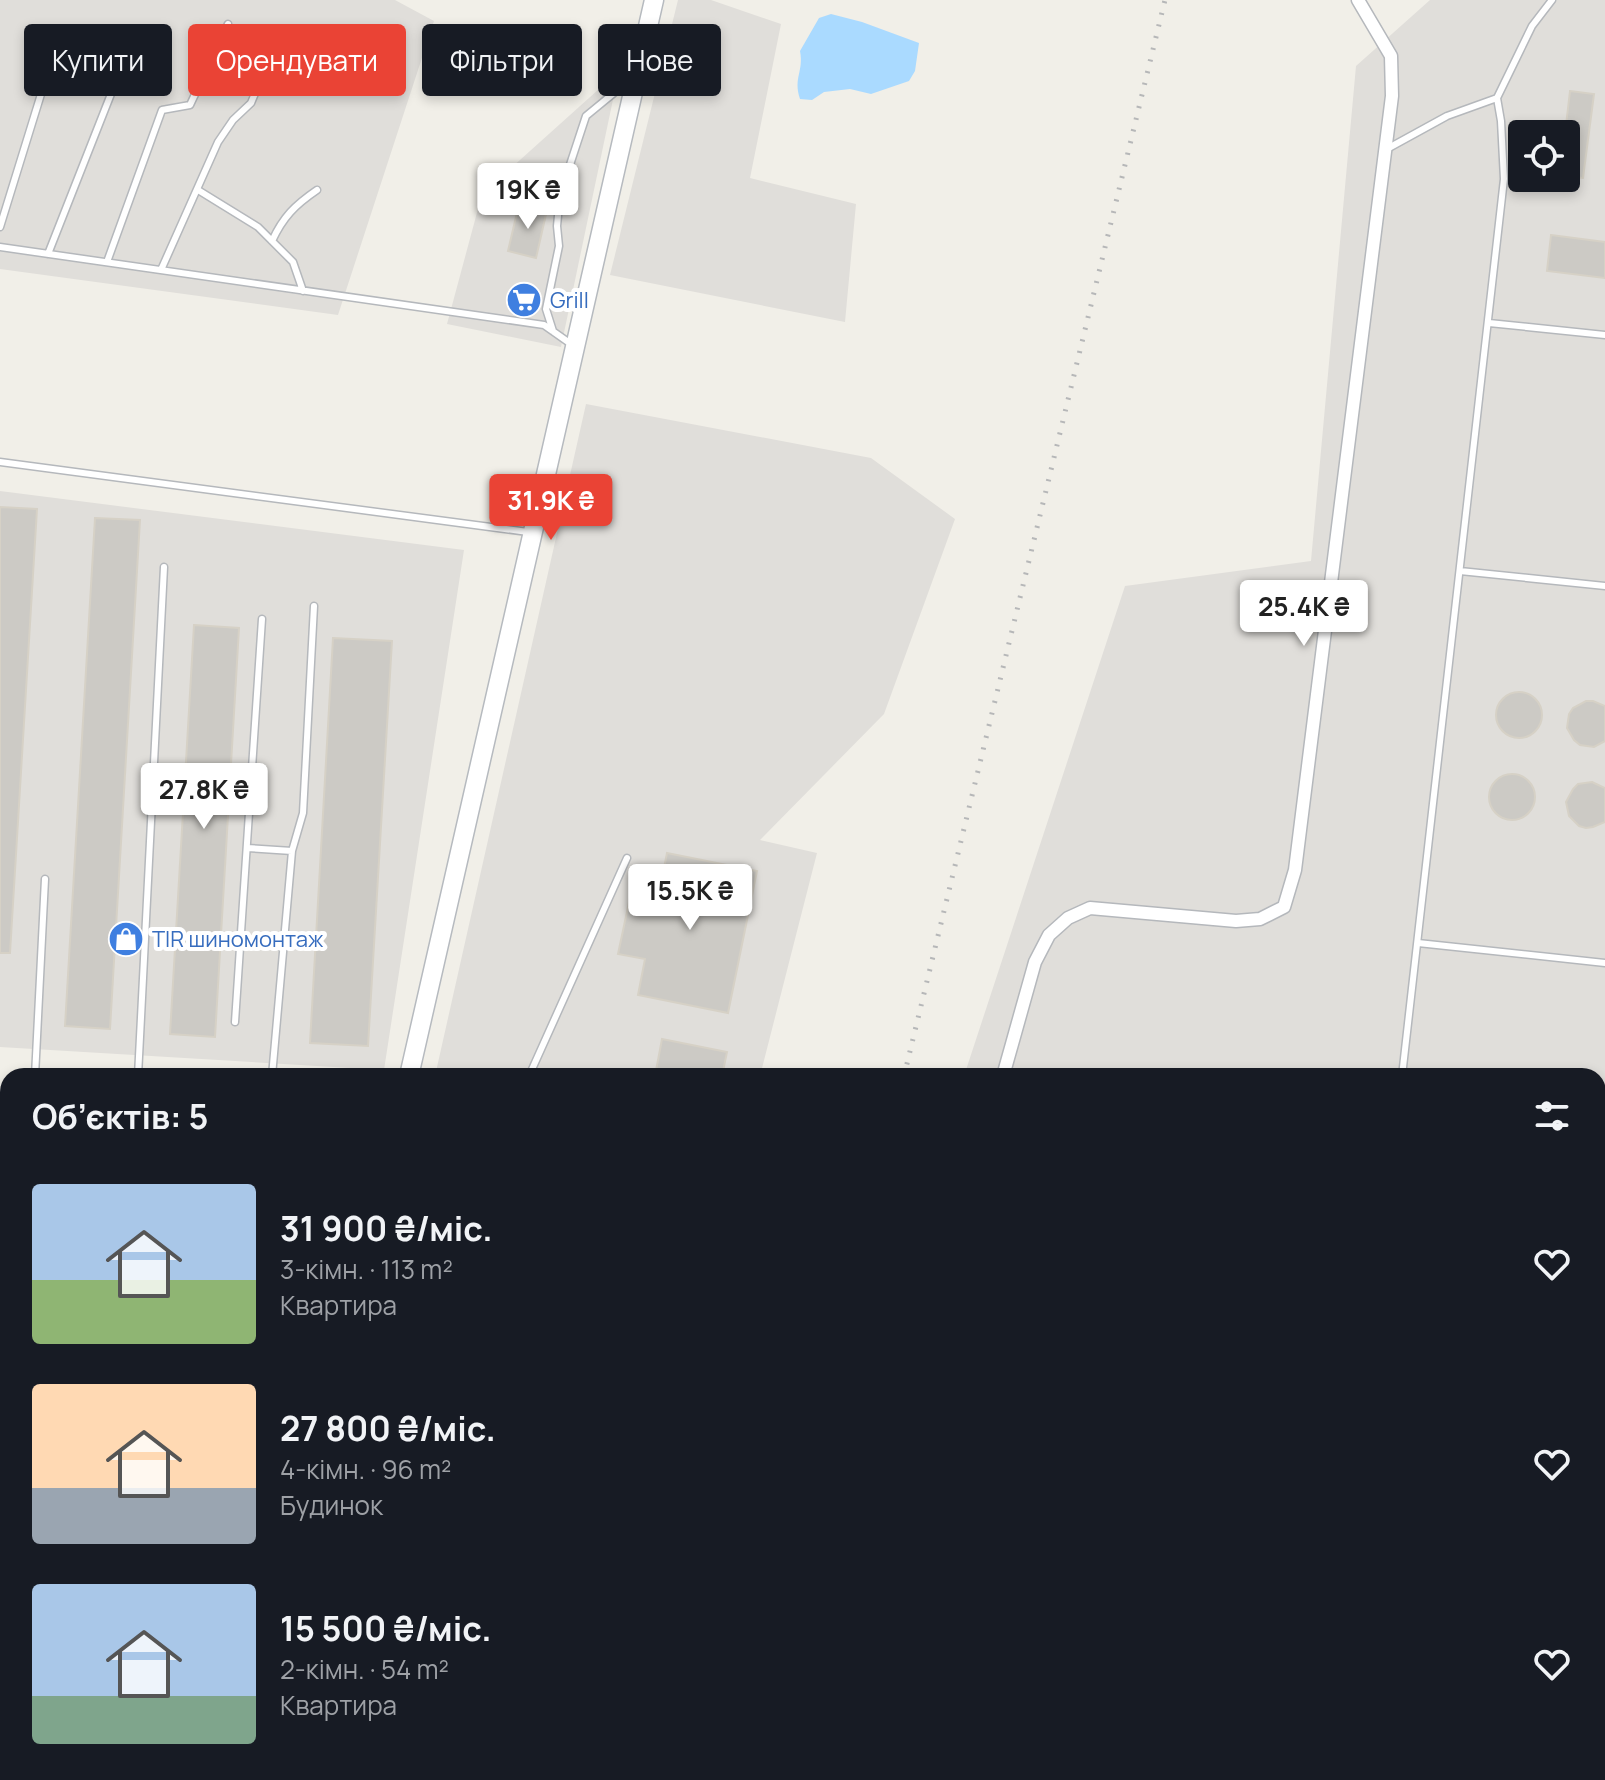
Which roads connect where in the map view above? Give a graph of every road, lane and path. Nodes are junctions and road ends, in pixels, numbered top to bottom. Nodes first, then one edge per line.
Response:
1 (654, 0) edge
2 (1358, 0) edge
3 (1552, 0) edge
4 (649, 24) edge
5 (40, 96) edge
6 (110, 96) edge
7 (194, 96) edge
8 (254, 96) edge
9 (609, 96) edge
10 (633, 96) edge
11 (1497, 98) junction
12 (1385, 150) junction
13 (198, 190) junction
14 (317, 190) dead end
15 (0, 227) edge
16 (272, 241) junction
17 (0, 247) edge
18 (48, 254) junction
19 (107, 262) junction
20 (161, 270) junction
21 (303, 291) junction
22 (1489, 323) junction
23 (553, 331) junction
24 (1605, 335) edge
25 (574, 346) junction
26 (0, 462) edge
27 (532, 532) junction
28 (164, 567) dead end
29 (1460, 571) junction
30 (1605, 586) edge
31 (314, 606) dead end
32 (262, 619) dead end
33 (247, 848) junction
34 (292, 851) junction
35 (627, 858) dead end
36 (45, 879) dead end
37 (1418, 943) junction
38 (1605, 963) edge
39 (235, 1022) dead end
40 (35, 1068) edge
41 (138, 1068) edge
42 (273, 1068) edge
43 (411, 1068) edge
44 (533, 1068) edge
45 (1005, 1068) edge
46 (1403, 1068) edge

1 - 4 main road
2 - 12 street
3 - 11 lane
5 - 15 lane
6 - 18 lane
7 - 19 lane
8 - 13 lane
9 - 23 lane
10 - 25 main road
11 - 12 lane
11 - 22 lane
12 - 45 street
13 - 16 lane
13 - 20 lane
14 - 16 lane
16 - 21 lane
17 - 18 lane
18 - 19 lane
19 - 20 lane
20 - 21 lane
21 - 23 lane
22 - 24 lane
22 - 29 lane
23 - 25 lane
25 - 27 main road
26 - 27 lane
27 - 43 main road
28 - 41 lane
29 - 30 lane
29 - 37 lane
31 - 34 lane
32 - 33 lane
33 - 34 lane
33 - 39 lane
34 - 42 lane
35 - 44 lane
36 - 40 lane
37 - 38 lane
37 - 46 lane

